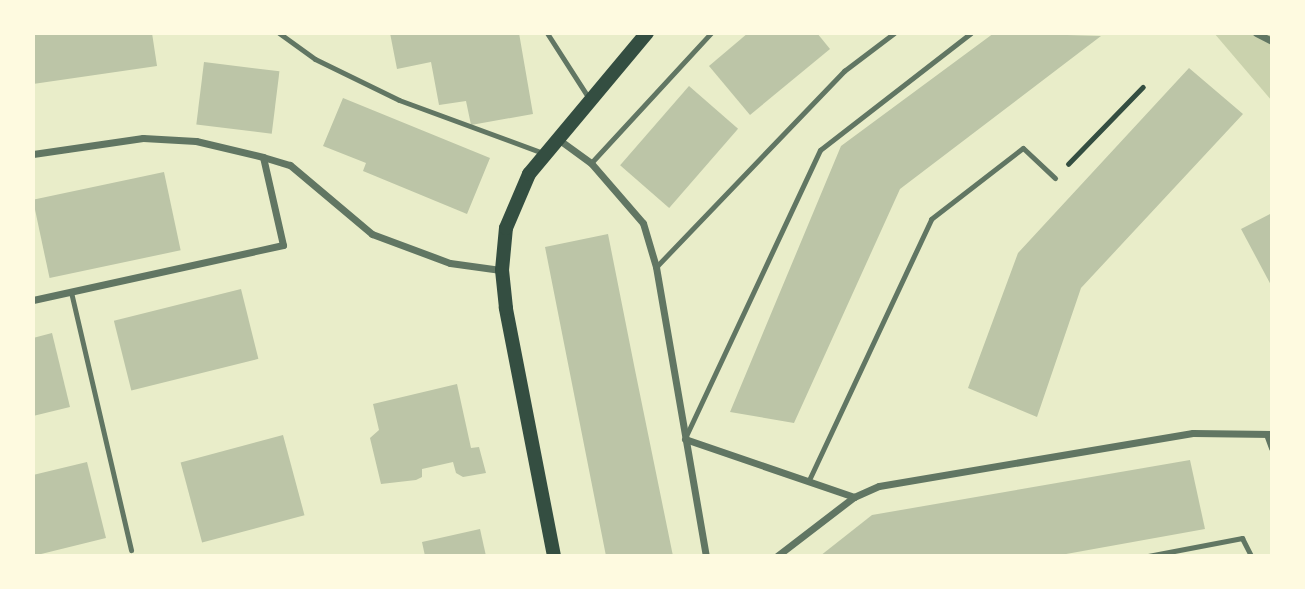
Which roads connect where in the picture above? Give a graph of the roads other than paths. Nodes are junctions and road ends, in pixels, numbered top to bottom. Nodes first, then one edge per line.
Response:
1 (279, 33) edge
2 (547, 33) edge
3 (647, 33) edge
4 (711, 33) edge
5 (894, 33) edge
6 (971, 33) edge
7 (1256, 33) edge
8 (1272, 41) edge
9 (590, 100) junction
10 (558, 139) junction
11 (33, 154) edge
12 (546, 154) junction
13 (263, 156) junction
14 (591, 163) junction
15 (1055, 178) dead end
16 (656, 267) junction
17 (502, 271) junction
18 (71, 292) junction
19 (33, 300) edge
20 (1269, 434) edge
21 (685, 439) junction
22 (1272, 448) edge
23 (809, 480) junction
24 (854, 497) junction
25 (131, 550) dead end
26 (554, 556) edge
27 (706, 556) edge
28 (777, 556) edge
29 (1147, 556) edge
30 (1251, 556) edge

1 - 12 lane
2 - 9 lane
3 - 9 main road
4 - 14 lane
5 - 16 lane
6 - 21 lane
7 - 8 street
9 - 10 main road
10 - 12 main road
10 - 14 street
11 - 13 street
12 - 17 main road
13 - 17 street
13 - 18 street
14 - 16 street
15 - 23 lane
16 - 21 street
17 - 26 main road
18 - 19 street
18 - 25 lane
20 - 22 street
20 - 24 street
21 - 23 street
21 - 27 street
23 - 24 street
24 - 28 street
29 - 30 lane

